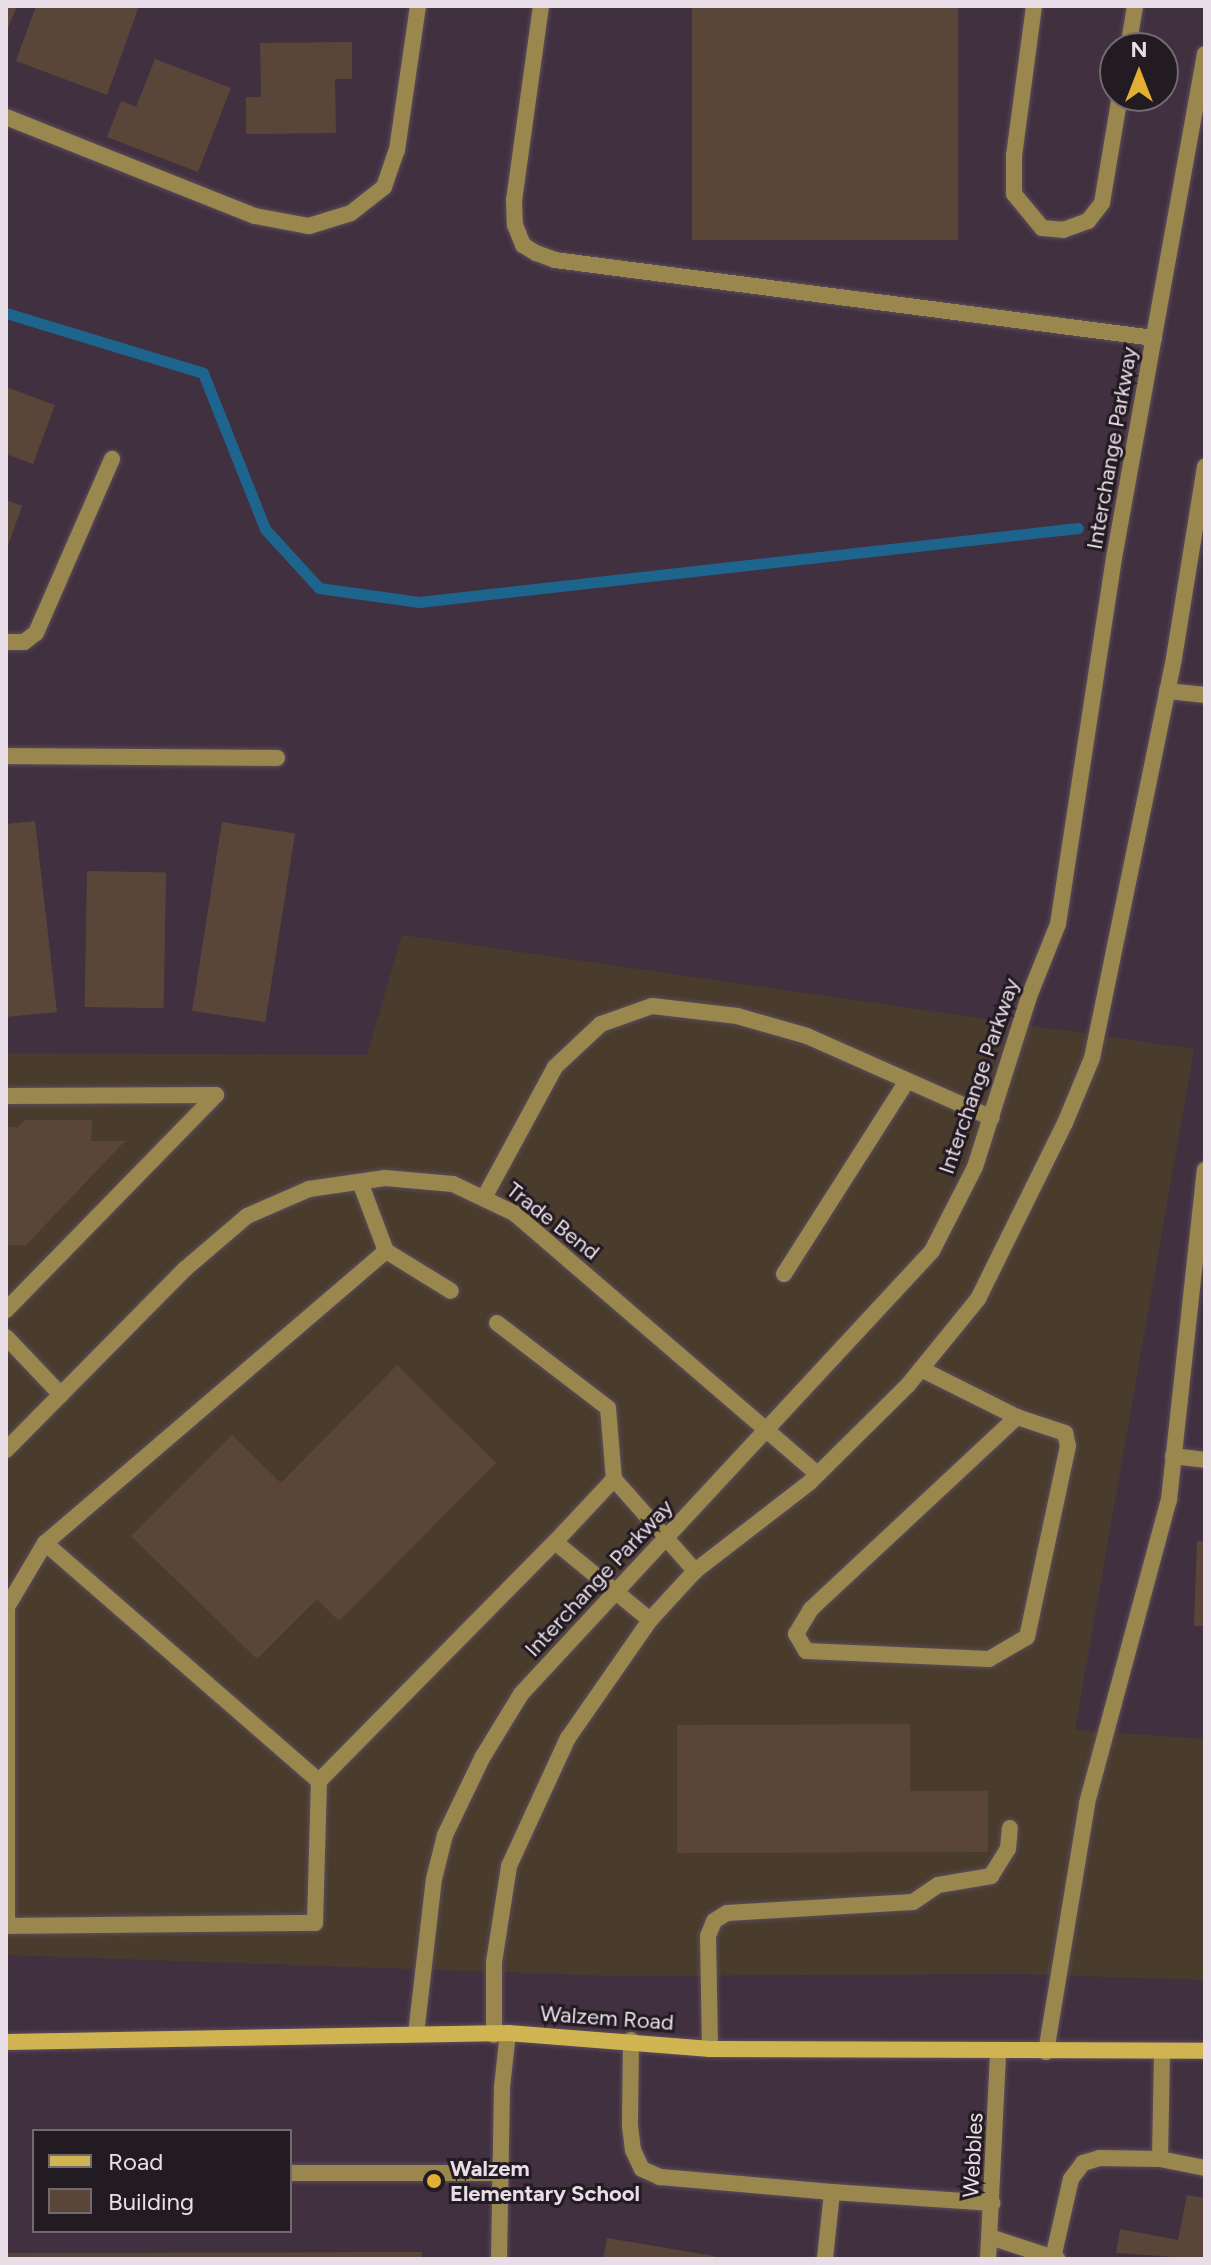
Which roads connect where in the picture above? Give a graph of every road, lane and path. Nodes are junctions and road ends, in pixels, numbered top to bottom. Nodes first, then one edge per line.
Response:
1 (418, 6) edge
2 (541, 6) edge
3 (1034, 6) edge
4 (1135, 6) edge
5 (1131, 32) edge
6 (1205, 54) edge
7 (1117, 112) edge
8 (6, 117) edge
9 (1154, 338) junction
10 (112, 459) dead end
11 (1205, 466) edge
12 (6, 642) edge
13 (1167, 691) junction
14 (1205, 695) edge
15 (6, 756) edge
16 (277, 758) dead end
17 (907, 1081) junction
18 (6, 1096) edge
19 (992, 1118) junction
20 (1205, 1170) edge
21 (360, 1182) junction
22 (485, 1196) junction
23 (1200, 1237) edge
24 (386, 1251) junction
25 (784, 1274) dead end
26 (451, 1291) dead end
27 (6, 1310) edge
28 (497, 1323) dead end
29 (6, 1337) edge
30 (921, 1369) junction
31 (61, 1395) junction
32 (1017, 1417) junction
33 (770, 1431) junction
34 (6, 1450) edge
35 (1173, 1456) junction
36 (1205, 1460) edge
37 (817, 1474) junction
38 (614, 1479) junction
39 (665, 1539) junction
40 (555, 1542) junction
41 (45, 1543) junction
42 (695, 1571) junction
43 (620, 1593) junction
44 (650, 1620) junction
45 (319, 1781) junction
46 (1010, 1828) dead end
47 (416, 2034) junction
48 (501, 2034) junction
49 (631, 2040) junction
50 (6, 2042) edge
51 (710, 2049) junction
52 (1205, 2051) edge
53 (1046, 2052) junction
54 (1162, 2052) junction
55 (998, 2053) junction
56 (1160, 2159) junction
57 (1205, 2168) edge
58 (292, 2173) edge
59 (501, 2173) junction
60 (832, 2192) junction
61 (993, 2203) junction
62 (990, 2237) junction
63 (1055, 2258) edge
64 (499, 2259) edge
65 (825, 2259) edge
66 (988, 2259) edge

1 - 8 street
2 - 9 street
3 - 7 street
4 - 5 street
6 - 9 street, Interchange Parkway
9 - 19 street, Interchange Parkway
10 - 12 street
11 - 13 street
13 - 14 street
13 - 30 street
15 - 16 street
17 - 19 street
17 - 22 street
17 - 25 street
18 - 27 street
19 - 33 street, Interchange Parkway
20 - 23 street
21 - 22 street, Trade Bend
21 - 24 street
21 - 31 street, Trade Bend
22 - 33 street, Trade Bend
23 - 35 street
24 - 26 street
24 - 41 street
28 - 38 street
29 - 31 street
30 - 32 street
30 - 37 street
31 - 34 street, Trade Bend
32 - 32 street
33 - 37 street, Trade Bend
33 - 39 street, Interchange Parkway
35 - 36 street
35 - 53 street
37 - 42 street
38 - 39 street
38 - 40 street
39 - 42 street
39 - 43 street, Interchange Parkway
40 - 43 street
40 - 45 street
41 - 45 street
41 - 45 street
42 - 44 street
43 - 44 street
43 - 47 street, Interchange Parkway
44 - 48 street
46 - 51 street
47 - 48 main road, Walzem Road
47 - 50 main road, Walzem Road
48 - 49 main road, Walzem Road
48 - 59 street
49 - 51 main road, Walzem Road
49 - 60 street
51 - 55 main road, Walzem Road
52 - 54 main road, Walzem Road
53 - 54 main road, Walzem Road
53 - 55 main road, Walzem Road
54 - 56 street
55 - 61 street, Webbles
56 - 57 street
56 - 63 street
58 - 59 street
59 - 64 street
60 - 61 street
60 - 65 street
61 - 62 street, Webbles
62 - 63 street
62 - 66 street, Webbles

